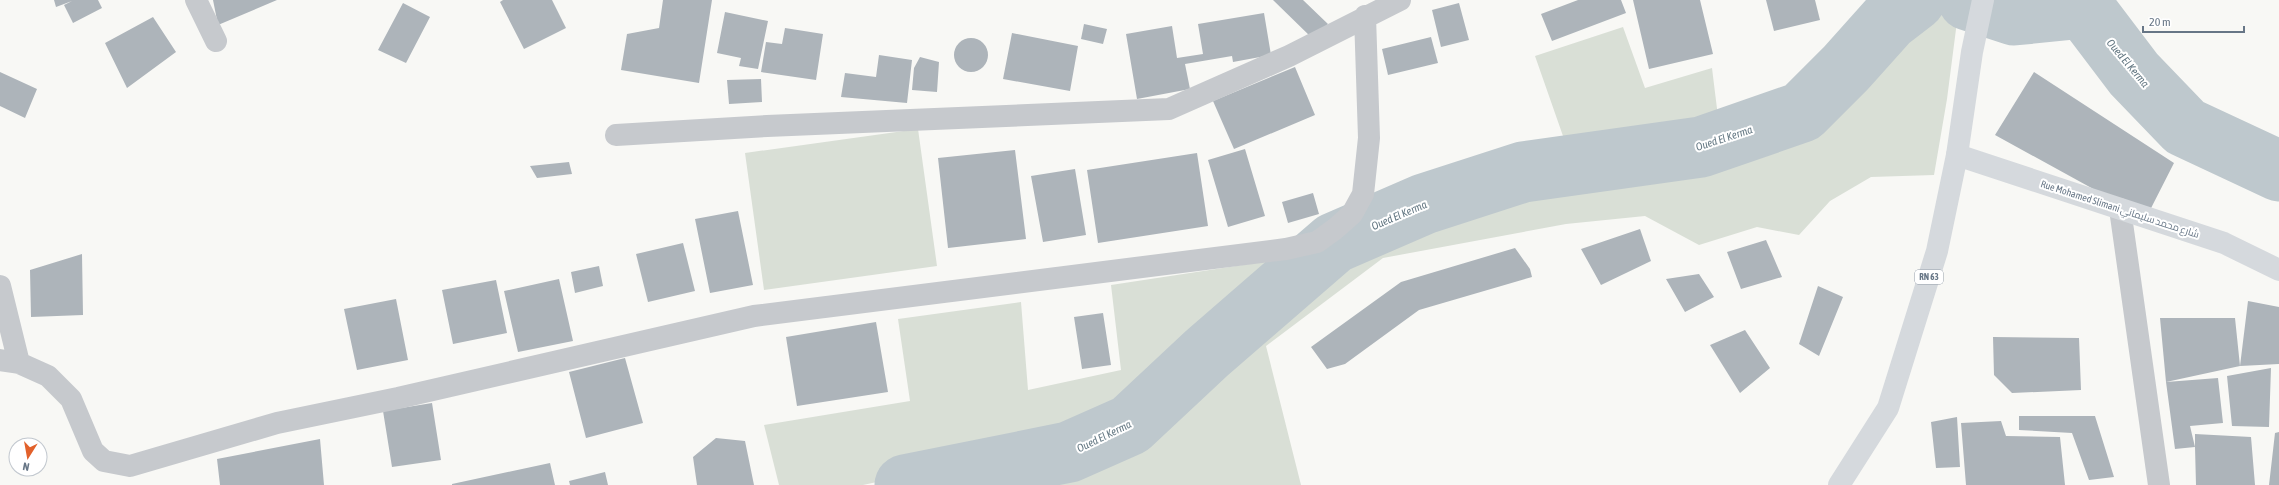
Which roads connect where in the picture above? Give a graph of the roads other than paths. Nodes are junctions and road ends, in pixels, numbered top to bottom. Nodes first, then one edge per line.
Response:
1 (196, 0) edge
2 (1400, 0) edge
3 (1983, 0) edge
4 (1365, 16) junction
5 (216, 41) dead end
6 (616, 135) dead end
7 (1957, 155) junction
8 (2120, 209) junction
9 (2279, 270) edge
10 (0, 286) edge
11 (9, 361) edge
12 (1838, 485) edge
13 (2159, 485) edge

1 - 5 street
2 - 4 street
3 - 7 main road, RN 63
4 - 6 street
4 - 11 street
7 - 8 main road, Rue Mohamed Slimani شارع محمد سليماني
7 - 12 main road, RN 63
8 - 9 main road, Rue Mohamed Slimani شارع محمد سليماني
8 - 13 street
10 - 11 street

